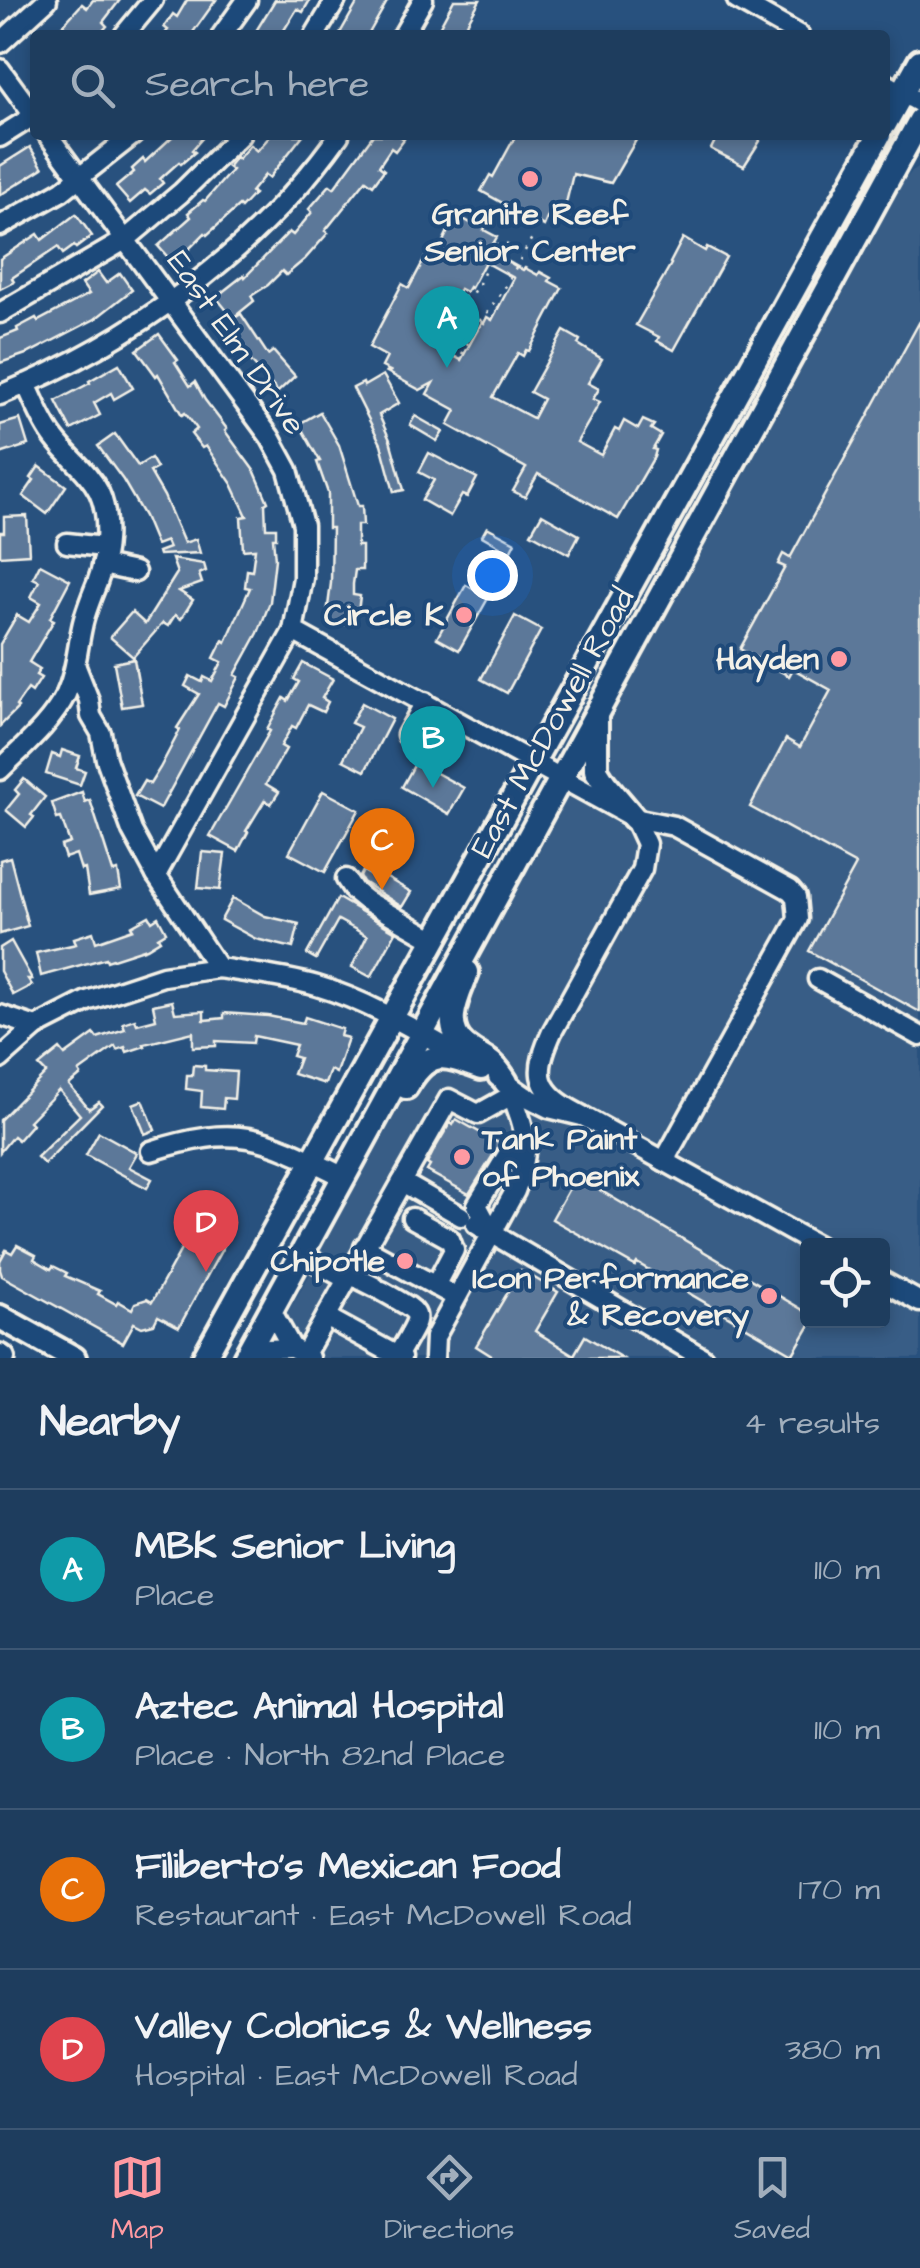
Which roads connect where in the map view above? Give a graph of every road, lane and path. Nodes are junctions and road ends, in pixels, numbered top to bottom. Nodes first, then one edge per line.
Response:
1 (46, 0) edge
2 (153, 0) edge
3 (247, 0) edge
4 (336, 0) edge
5 (423, 0) edge
6 (737, 0) edge
7 (128, 30) edge
8 (226, 30) edge
9 (318, 30) edge
10 (407, 30) edge
11 (790, 30) edge
12 (0, 43) edge
13 (920, 61) edge
14 (0, 68) edge
15 (902, 93) edge
16 (30, 109) edge
17 (30, 119) edge
18 (920, 120) edge
19 (0, 137) edge
20 (52, 140) edge
21 (127, 140) edge
22 (235, 140) edge
23 (335, 140) edge
24 (876, 140) edge
25 (920, 158) edge
26 (80, 178) junction
27 (888, 178) junction
28 (0, 226) edge
29 (534, 236) dead end
30 (126, 240) junction
31 (523, 256) junction
32 (172, 301) junction
33 (0, 313) edge
34 (435, 339) dead end
35 (462, 354) dead end
36 (26, 384) junction
37 (0, 394) edge
38 (725, 414) junction
39 (751, 429) junction
40 (66, 543) dead end
41 (103, 556) junction
42 (136, 572) dead end
43 (293, 631) junction
44 (76, 667) junction
45 (425, 702) junction
46 (596, 712) junction
47 (92, 716) junction
48 (51, 718) junction
49 (407, 734) dead end
50 (533, 762) junction
51 (0, 770) edge
52 (561, 776) junction
53 (634, 818) junction
54 (156, 874) junction
55 (506, 877) junction
56 (346, 880) dead end
57 (436, 940) junction
58 (218, 968) junction
59 (818, 980) dead end
60 (0, 1015) edge
61 (392, 1018) junction
62 (36, 1027) junction
63 (420, 1033) junction
64 (920, 1036) edge
65 (0, 1059) edge
66 (481, 1068) junction
67 (509, 1088) junction
68 (582, 1116) junction
69 (366, 1135) junction
70 (150, 1151) dead end
71 (312, 1161) junction
72 (664, 1161) junction
73 (344, 1177) junction
74 (402, 1182) junction
75 (401, 1212) junction
76 (477, 1225) junction
77 (804, 1238) edge
78 (364, 1247) junction
79 (302, 1256) junction
80 (349, 1274) junction
81 (890, 1285) edge
82 (435, 1286) junction
83 (456, 1298) junction
84 (920, 1302) edge
85 (271, 1310) junction
86 (326, 1316) junction
87 (0, 1317) edge
88 (302, 1354) edge
89 (399, 1356) edge
90 (245, 1357) edge
91 (431, 1357) edge
92 (74, 1358) edge
93 (204, 1358) edge
94 (703, 1358) edge

1 - 12 street
2 - 7 street
3 - 8 street
4 - 9 street
5 - 10 street
6 - 11 street
13 - 15 main road
14 - 16 street
17 - 19 street
18 - 27 main road, East McDowell Road
20 - 26 street, East Elm Drive
21 - 26 street
22 - 30 street
23 - 32 street
24 - 38 main road, East McDowell Road
25 - 27 main road
26 - 28 street
26 - 30 street, East Elm Drive
27 - 39 main road, East McDowell Road
29 - 31 path
30 - 32 street, East Elm Drive
30 - 33 street
31 - 34 path
31 - 35 path
32 - 36 street
32 - 43 street, East Elm Drive
36 - 37 street
36 - 41 street
38 - 39 main road
38 - 50 main road, East McDowell Road
39 - 46 main road, East McDowell Road
40 - 41 street
41 - 42 street
41 - 44 street
43 - 45 street
43 - 54 street, East Elm Drive
44 - 47 street
44 - 48 street
45 - 49 street
45 - 50 street
46 - 52 main road, East McDowell Road
46 - 53 main road
47 - 48 street
47 - 54 street
48 - 51 street
50 - 52 street
50 - 57 main road, East McDowell Road
52 - 53 street
52 - 55 main road, East McDowell Road
53 - 68 street
53 - 72 street
54 - 58 street
55 - 63 main road, East McDowell Road
55 - 67 main road
56 - 57 street
57 - 61 main road, East McDowell Road
58 - 61 street
58 - 62 street
59 - 64 street
60 - 62 street
61 - 63 street
61 - 71 main road, East McDowell Road
62 - 65 street
63 - 66 street
63 - 69 main road, East McDowell Road
66 - 67 street
66 - 69 main road
67 - 68 street
67 - 74 street
67 - 76 street
68 - 72 street
69 - 73 main road, East McDowell Road
70 - 71 street
71 - 73 street
71 - 93 main road, East McDowell Road
72 - 77 street
73 - 79 main road, East McDowell Road
74 - 75 street
74 - 76 street
75 - 78 street
75 - 82 street
76 - 83 street
76 - 94 street
78 - 80 street
78 - 82 street
79 - 80 street
79 - 85 main road, East McDowell Road
80 - 86 street
80 - 89 street
81 - 84 street
82 - 83 street
83 - 91 street
85 - 88 street
85 - 90 main road, East McDowell Road
86 - 88 street
86 - 89 street
87 - 92 main road
88 - 90 street

